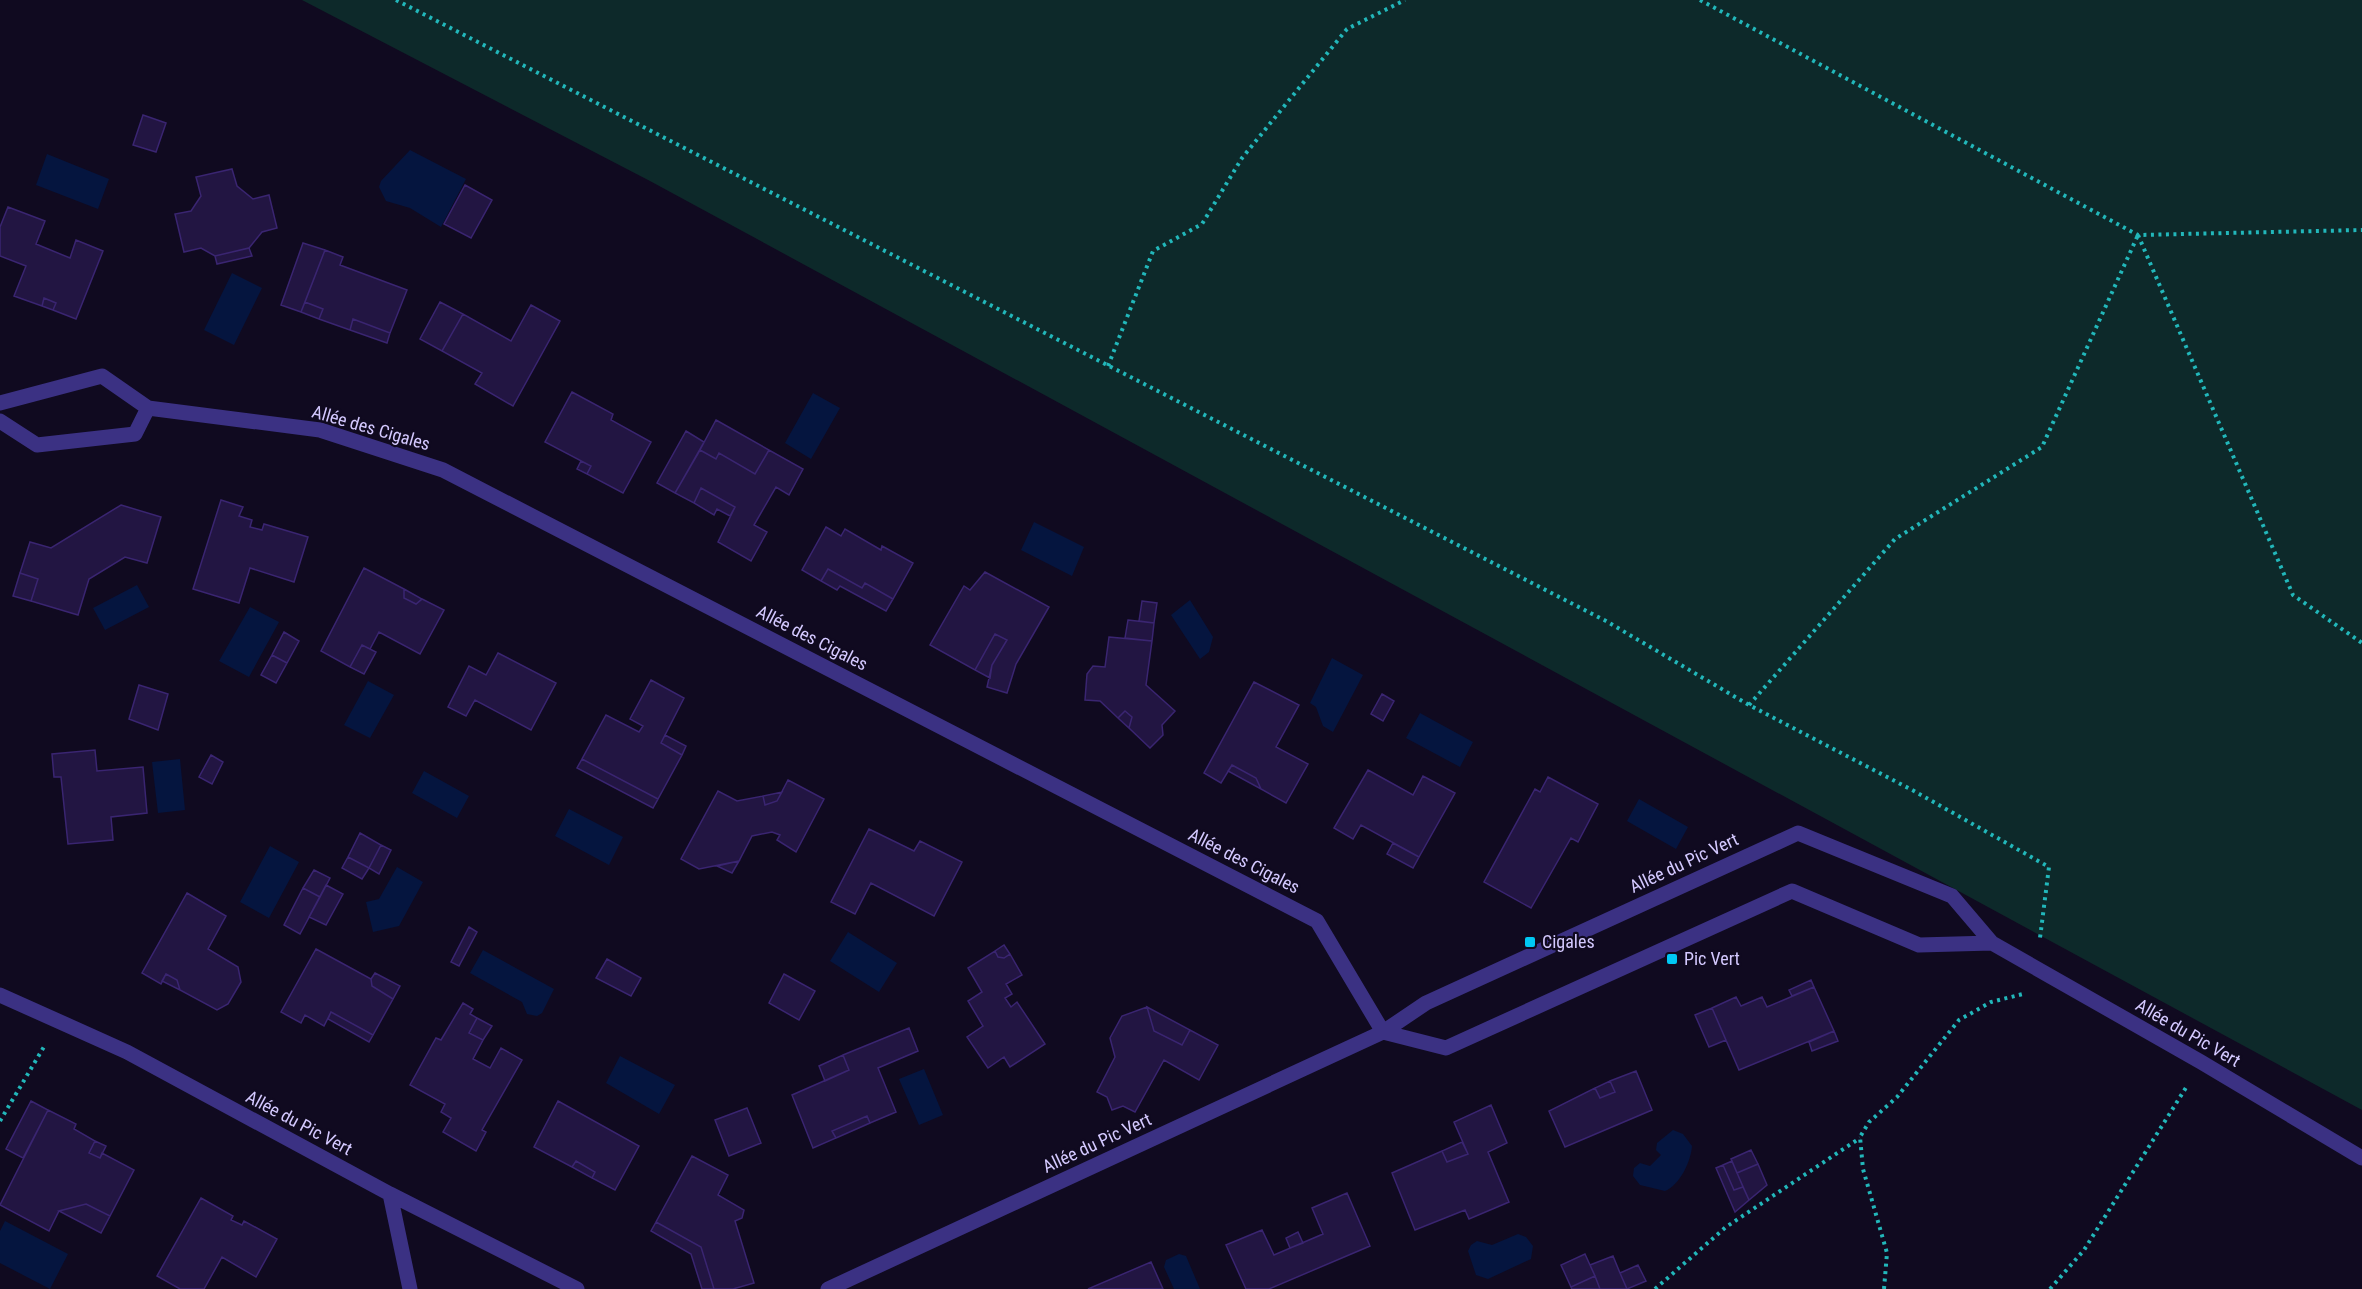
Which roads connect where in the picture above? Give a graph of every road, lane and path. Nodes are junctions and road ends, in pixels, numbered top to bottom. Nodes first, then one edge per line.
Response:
1 (396, 0) edge
2 (1405, 0) edge
3 (1700, 0) edge
4 (2362, 230) edge
5 (2138, 235) junction
6 (1108, 366) junction
7 (0, 403) edge
8 (148, 408) junction
9 (0, 422) edge
10 (2362, 643) edge
11 (1749, 705) junction
12 (1992, 943) junction
13 (2037, 968) junction
14 (2065, 985) junction
15 (0, 995) edge
16 (58, 1021) junction
17 (1383, 1032) junction
18 (2201, 1062) junction
19 (0, 1121) edge
20 (1860, 1137) junction
21 (2362, 1158) edge
22 (390, 1194) junction
23 (410, 1289) edge
24 (577, 1289) edge
25 (828, 1289) edge
26 (1655, 1289) edge
27 (1884, 1289) edge
28 (2050, 1289) edge

1 - 6 path
2 - 6 path
3 - 5 path
4 - 5 path
5 - 10 path
5 - 11 path
6 - 11 path
7 - 8 street
8 - 9 street
8 - 17 street, Allée des Cigales
11 - 13 path
12 - 13 street, Allée du Pic Vert
12 - 17 street
12 - 17 street, Allée du Pic Vert
13 - 14 street, Allée du Pic Vert
14 - 18 street, Allée du Pic Vert
14 - 20 path
15 - 16 street, Allée du Pic Vert
16 - 19 path
16 - 22 street, Allée du Pic Vert
17 - 25 street, Allée du Pic Vert
18 - 21 street, Allée du Pic Vert
18 - 28 path
20 - 26 path
20 - 27 path
22 - 23 street
22 - 24 street, Allée du Pic Vert

